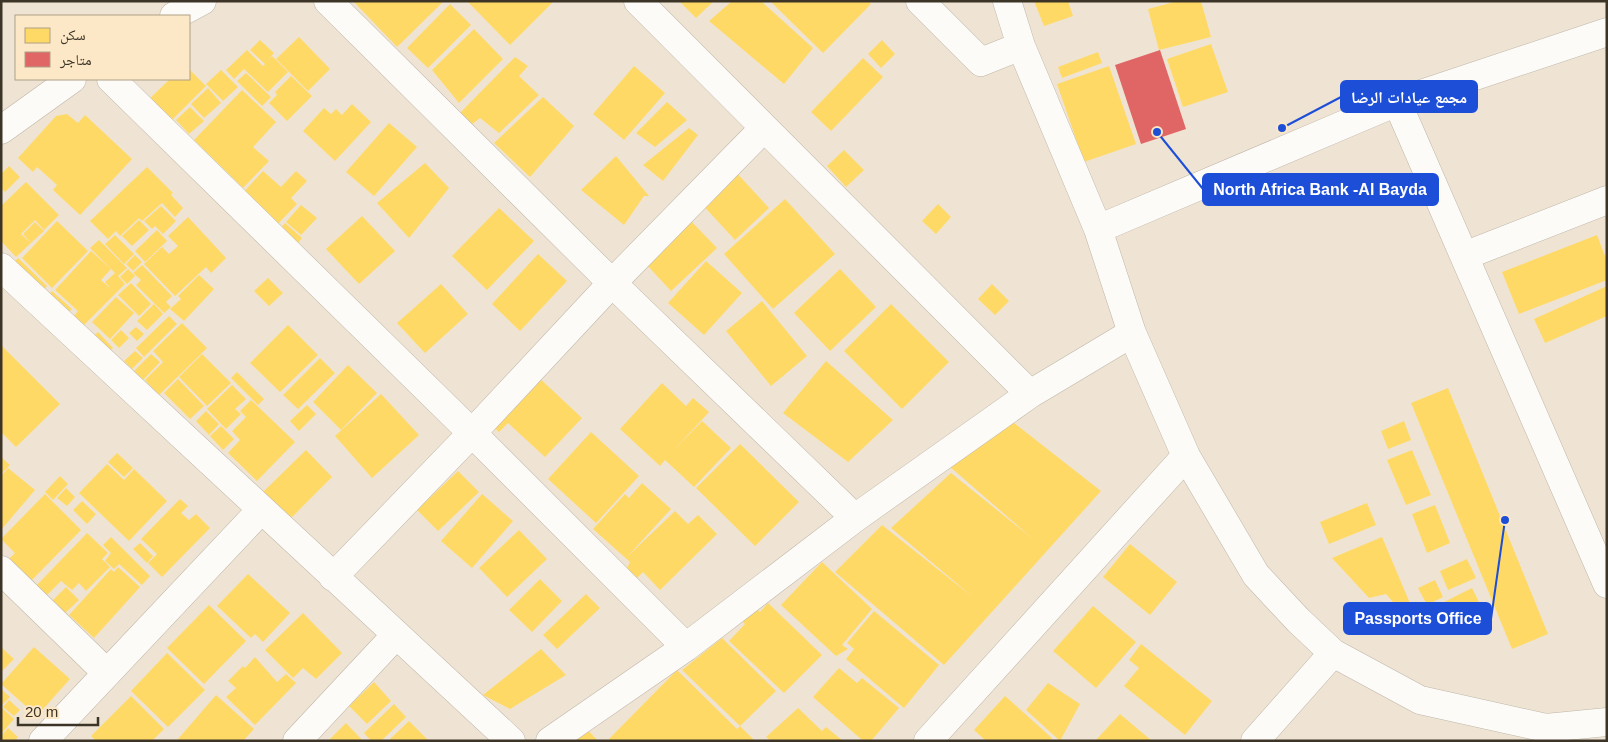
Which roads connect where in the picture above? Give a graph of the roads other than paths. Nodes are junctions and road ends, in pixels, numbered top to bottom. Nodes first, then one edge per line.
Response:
1 (202, 1) edge
2 (328, 1) edge
3 (638, 1) edge
4 (920, 1) edge
5 (1006, 1) edge
6 (176, 15) edge
7 (1607, 32) edge
8 (1021, 46) junction
9 (71, 80) edge
10 (112, 80) edge
11 (1397, 102) junction
12 (764, 128) junction
13 (1, 130) edge
14 (1607, 200) edge
15 (1098, 229) junction
16 (1464, 256) junction
17 (1, 267) edge
18 (612, 283) junction
19 (1132, 333) junction
20 (1030, 394) junction
21 (472, 433) junction
22 (1186, 456) junction
23 (261, 510) junction
24 (855, 518) junction
25 (1, 570) edge
26 (333, 577) junction
27 (1607, 584) edge
28 (396, 635) junction
29 (686, 647) junction
30 (1333, 653) junction
31 (107, 673) junction
32 (1607, 722) edge
33 (1257, 740) edge
34 (43, 741) edge
35 (297, 741) edge
36 (510, 741) edge
37 (550, 741) edge
38 (928, 741) edge

1 - 6 street
2 - 18 street
3 - 12 street
4 - 8 street
5 - 8 street
7 - 11 street
8 - 15 street
9 - 13 street
10 - 21 street
11 - 15 street
11 - 16 street
12 - 18 street
12 - 20 street
14 - 16 street
15 - 19 street
16 - 27 street
17 - 23 street
18 - 21 street
18 - 24 street
19 - 20 street
19 - 22 street
20 - 24 street
21 - 26 street
21 - 29 street
22 - 30 street
22 - 38 street
23 - 26 street
23 - 31 street
24 - 29 street
25 - 31 street
26 - 28 street
28 - 35 street
28 - 36 street
29 - 37 street
30 - 32 street
30 - 33 street
31 - 34 street

